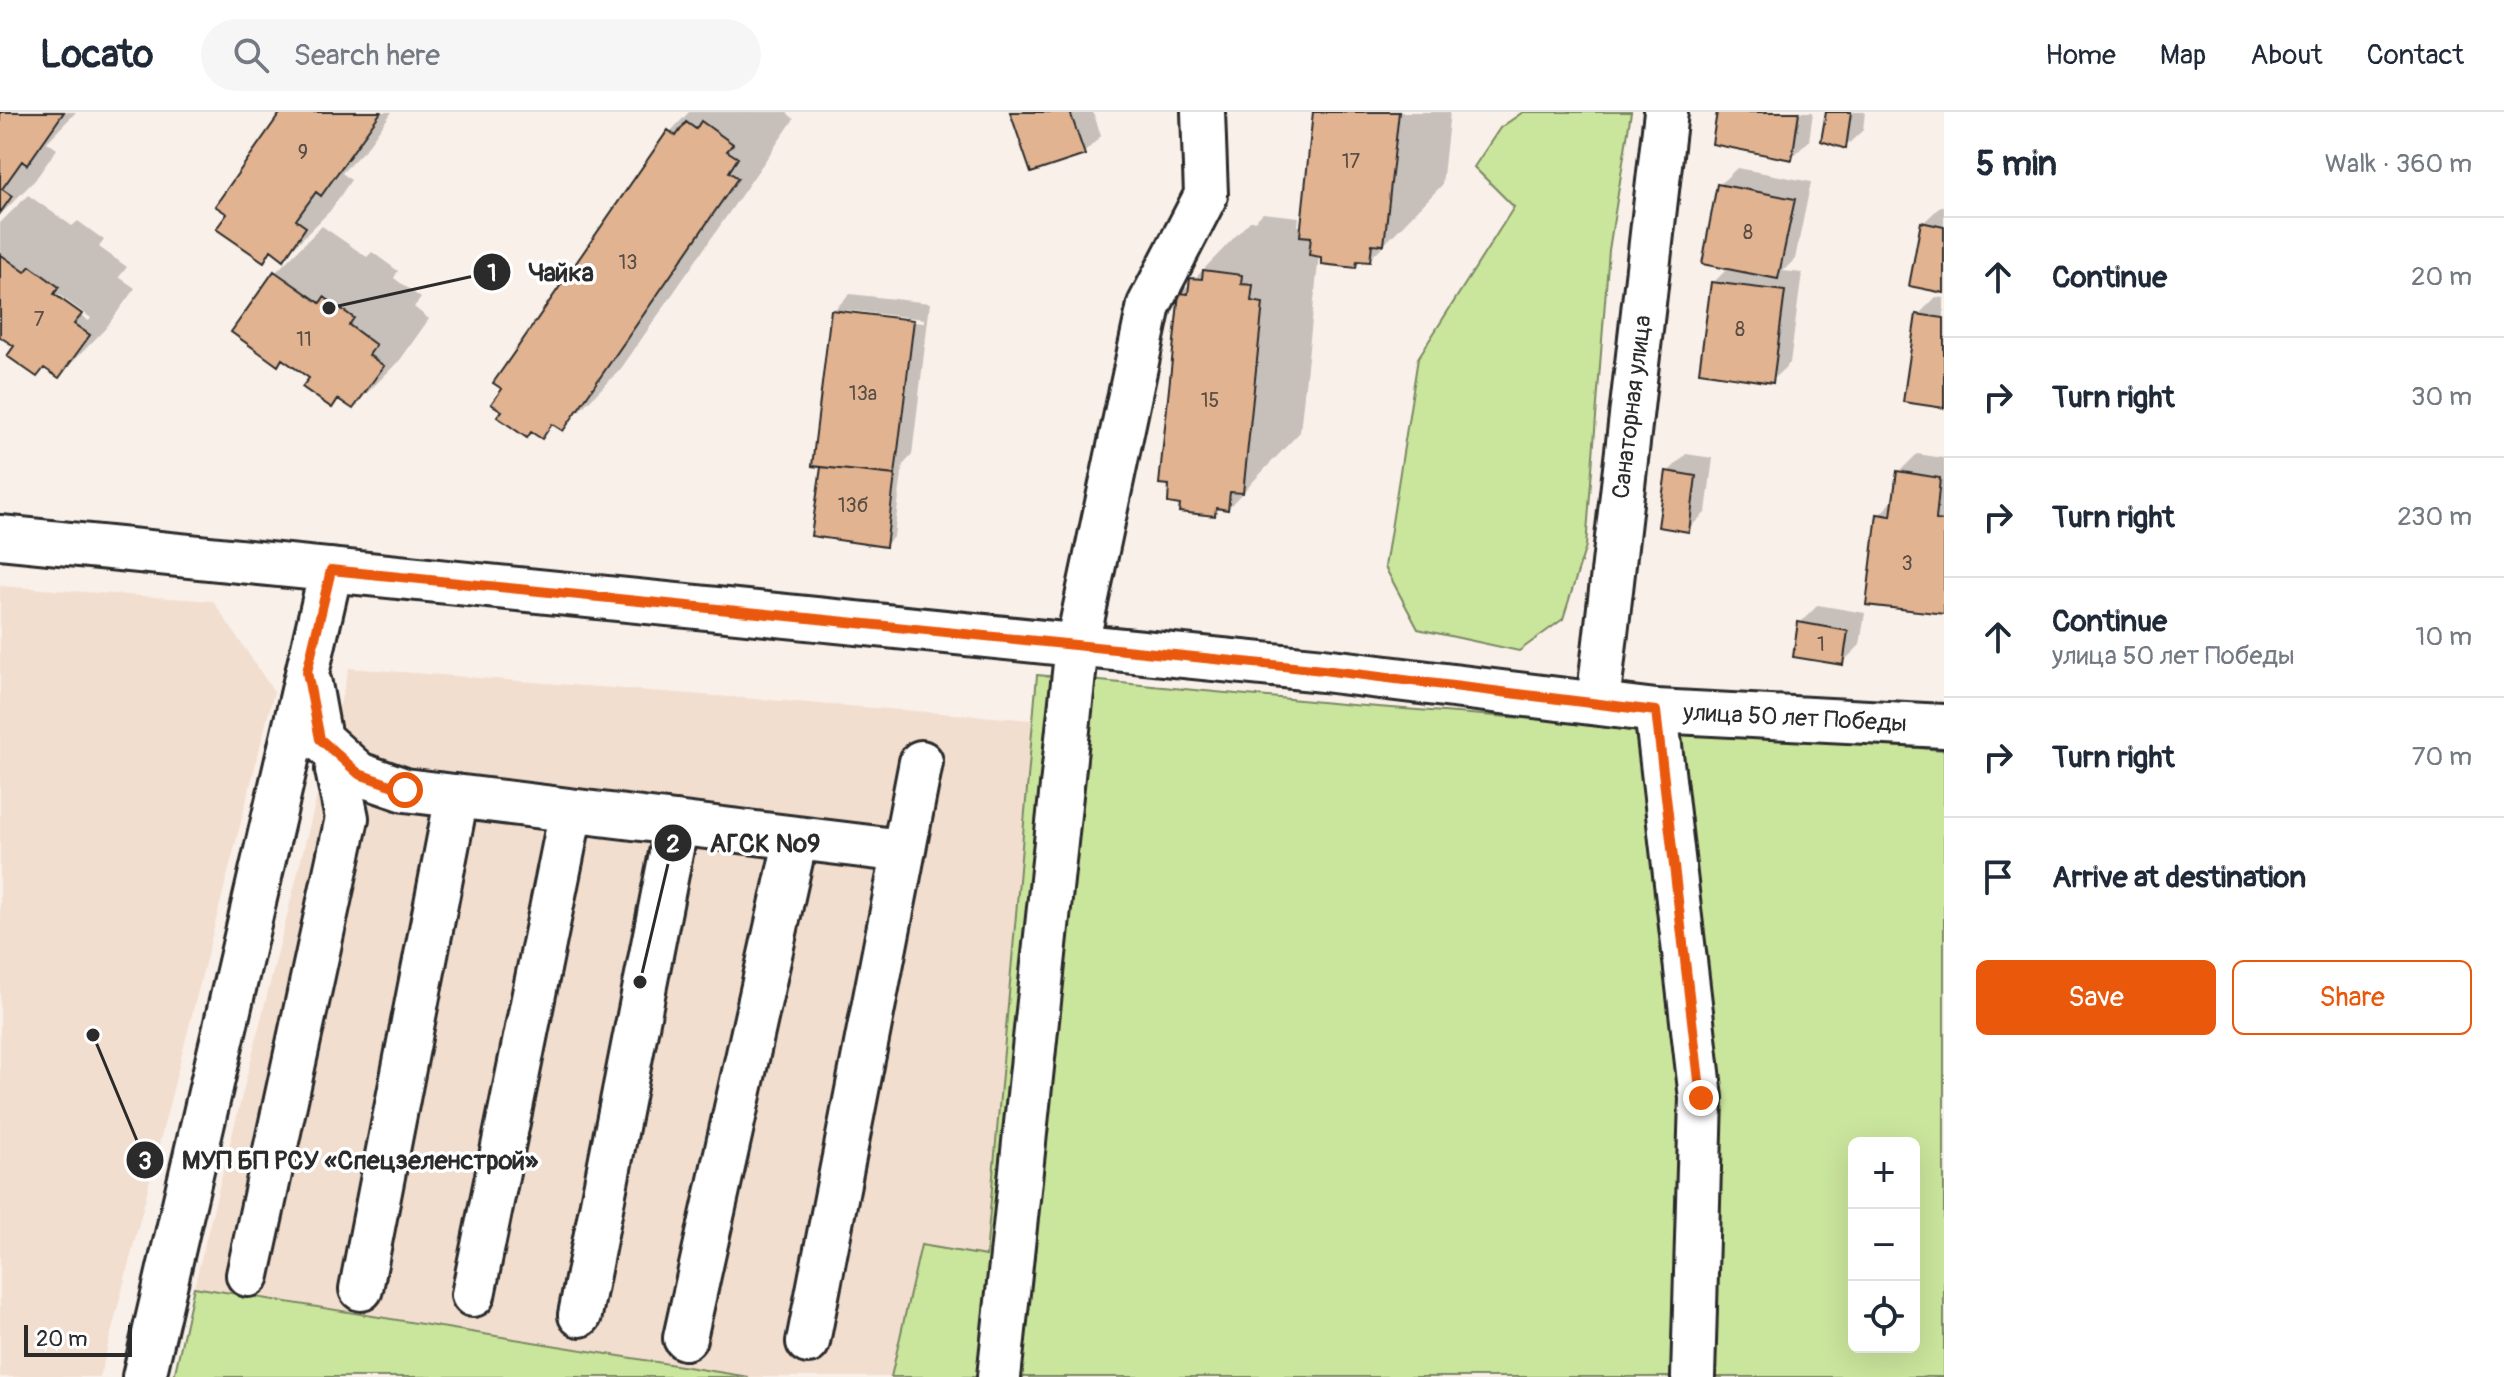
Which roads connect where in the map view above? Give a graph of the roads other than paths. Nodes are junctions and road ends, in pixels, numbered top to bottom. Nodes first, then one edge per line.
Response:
1 (1203, 112) edge
2 (1666, 112) edge
3 (0, 537) edge
4 (331, 570) junction
5 (1077, 645) junction
6 (307, 672) junction
7 (1598, 703) junction
8 (1656, 711) junction
9 (1944, 726) edge
10 (343, 760) junction
11 (921, 762) dead end
12 (457, 796) junction
13 (571, 811) junction
14 (677, 823) junction
15 (796, 838) junction
16 (903, 851) junction
17 (248, 1275) dead end
18 (361, 1289) dead end
19 (473, 1295) dead end
20 (580, 1315) dead end
21 (685, 1338) dead end
22 (808, 1342) dead end
23 (144, 1377) edge
24 (999, 1377) edge
25 (1693, 1377) edge

1 - 5 street
2 - 7 street, Санаторная улица
3 - 4 street, улица 50 лет Победы
4 - 5 street, улица 50 лет Победы
4 - 6 street
5 - 7 street, улица 50 лет Победы
5 - 24 street
6 - 10 street
6 - 23 street
7 - 8 street, улица 50 лет Победы
8 - 9 street, улица 50 лет Победы
8 - 25 street
10 - 12 street
10 - 17 street
11 - 16 street
12 - 13 street
12 - 18 street
13 - 14 street
13 - 19 street
14 - 15 street
14 - 20 street
15 - 16 street
15 - 21 street
16 - 22 street

